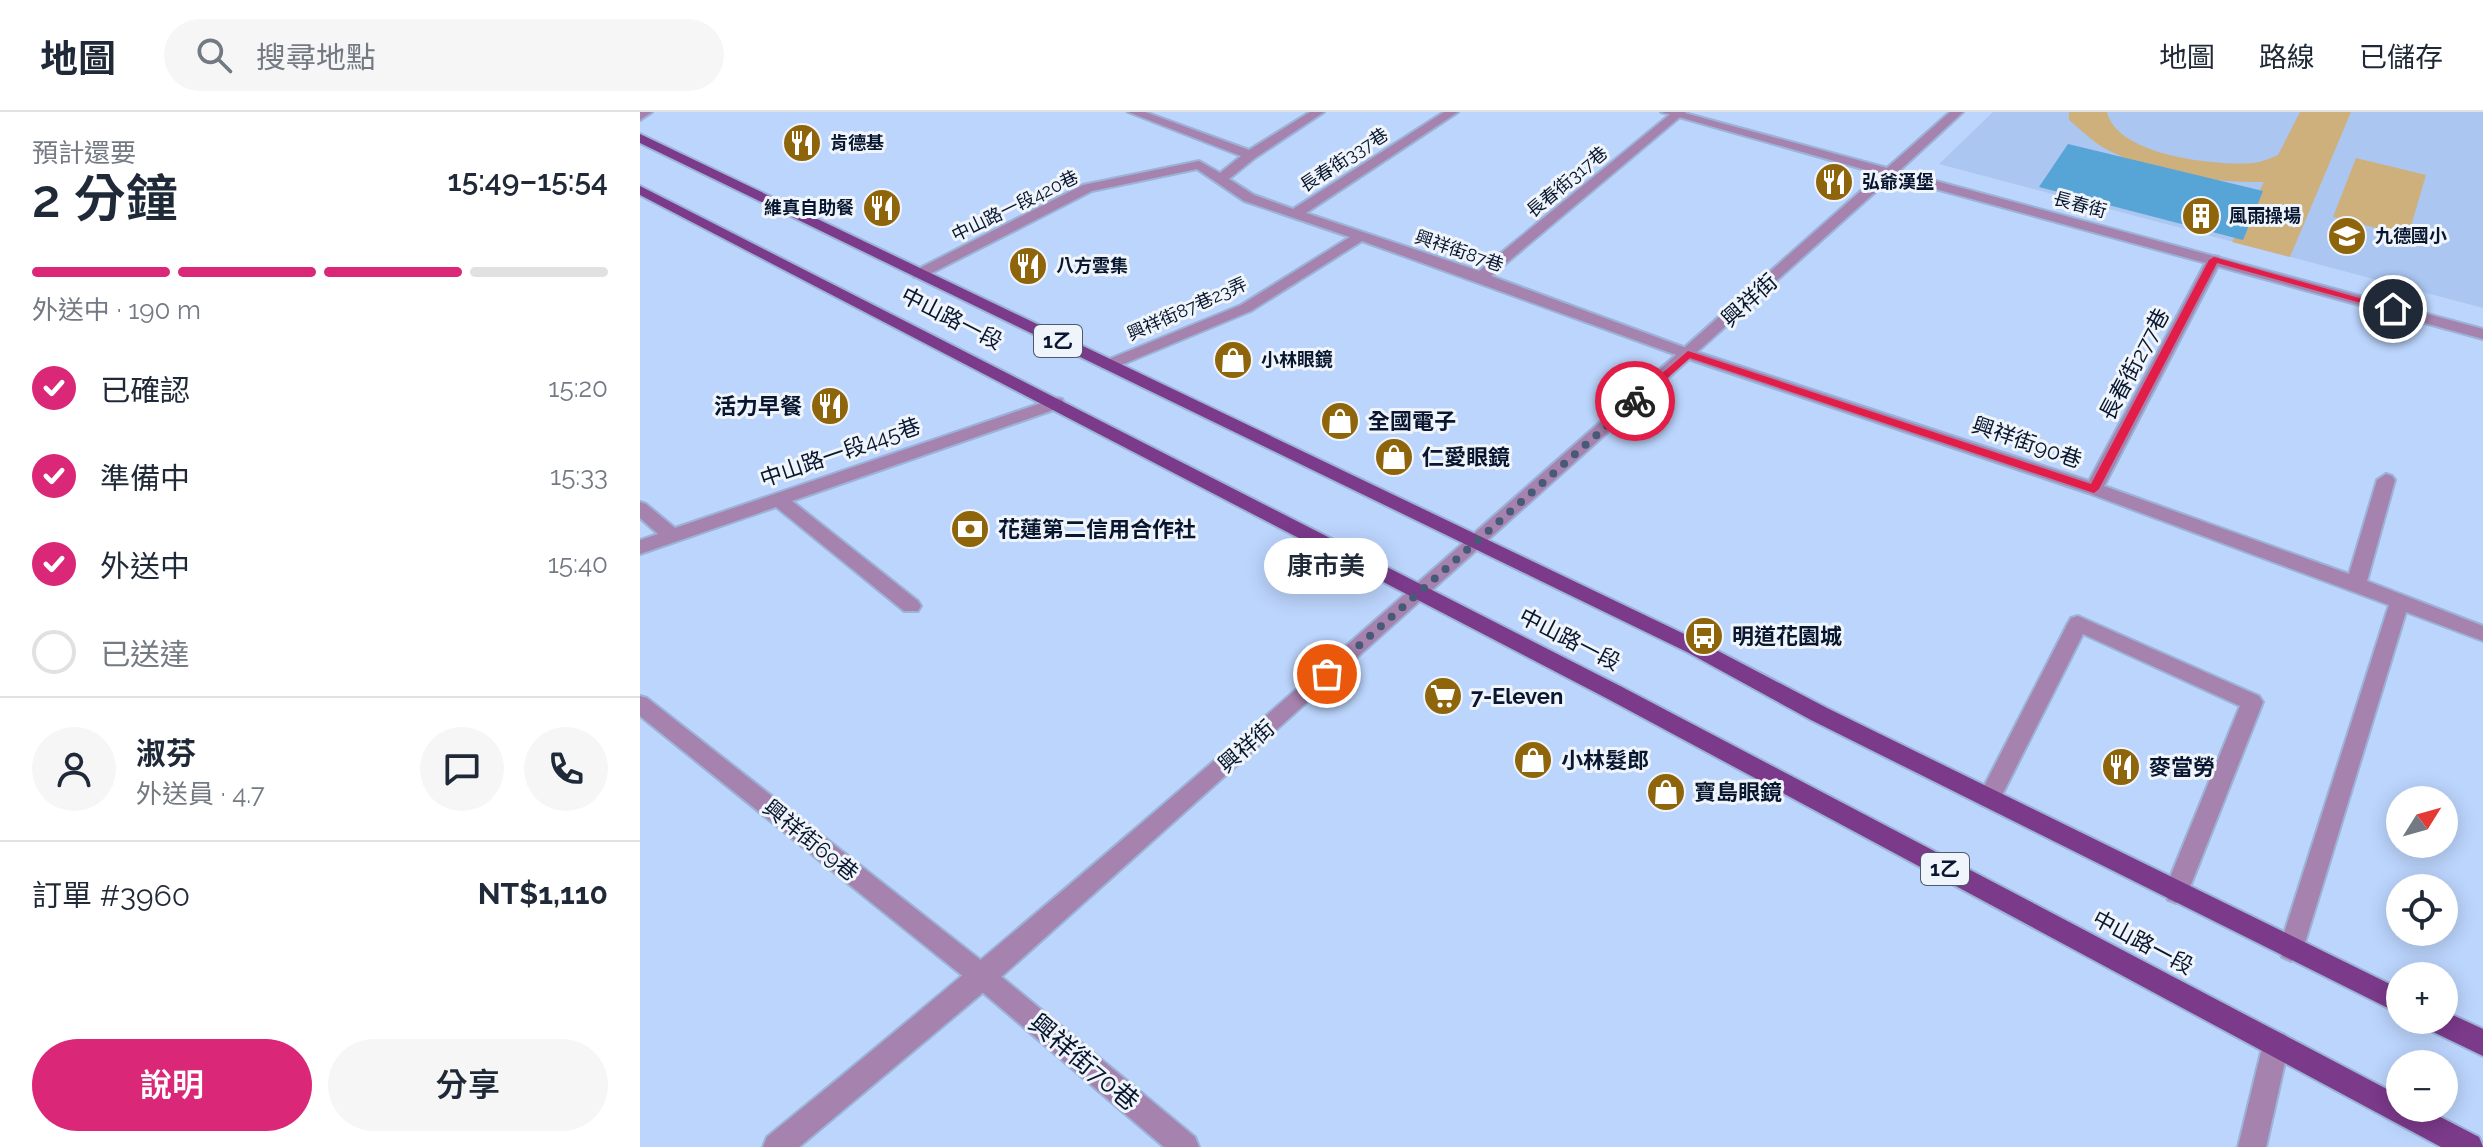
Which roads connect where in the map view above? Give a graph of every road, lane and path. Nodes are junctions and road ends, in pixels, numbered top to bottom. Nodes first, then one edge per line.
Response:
1 (646, 112) edge
2 (1134, 112) edge
3 (1318, 112) edge
4 (1452, 112) edge
5 (1957, 112) edge
6 (1674, 113) edge
7 (640, 116) edge
8 (640, 138) edge
9 (1250, 155) junction
10 (1892, 172) junction
11 (1221, 179) junction
12 (640, 190) edge
13 (1296, 213) junction
14 (1361, 236) junction
15 (2214, 260) junction
16 (919, 274) junction
17 (1481, 277) junction
18 (2483, 334) edge
19 (1688, 354) junction
20 (1108, 365) junction
21 (1056, 403) junction
22 (2386, 480) dead end
23 (2094, 489) junction
24 (778, 499) junction
25 (640, 508) edge
26 (672, 536) junction
27 (1476, 542) junction
28 (640, 547) edge
29 (2356, 584) junction
30 (1419, 593) junction
31 (2400, 600) junction
32 (911, 606) dead end
33 (2483, 634) edge
34 (640, 704) edge
35 (1989, 798) junction
36 (2176, 892) junction
37 (2291, 949) junction
38 (983, 977) junction
39 (2386, 995) edge
40 (2458, 1031) edge
41 (2483, 1043) edge
42 (2276, 1044) junction
43 (777, 1147) edge
44 (1185, 1147) edge
45 (2252, 1147) edge
46 (2469, 1147) edge

1 - 7 street
2 - 9 street
3 - 9 street
4 - 13 street, 長春街337巷
5 - 10 street, 興祥街
6 - 10 street, 長春街
6 - 17 street, 長春街317巷
8 - 16 main road, 中山路一段 / 1乙
9 - 11 street
10 - 15 street, 長春街
10 - 19 street, 興祥街
11 - 13 street, 興祥街87巷
11 - 16 street, 中山路一段420巷
12 - 21 main road, 中山路一段 / 1乙
13 - 14 street, 興祥街87巷
14 - 17 street, 興祥街87巷
14 - 20 street, 興祥街87巷23弄
15 - 18 street, 長春街
15 - 23 street, 長春街277巷
16 - 20 main road, 中山路一段 / 1乙
17 - 19 street, 興祥街87巷
19 - 23 street, 興祥街90巷
19 - 27 street, 興祥街
20 - 27 main road, 中山路一段 / 1乙
21 - 24 street, 中山路一段445巷
21 - 30 main road, 中山路一段 / 1乙
22 - 29 street
23 - 29 street, 興祥街90巷
24 - 26 street, 中山路一段445巷
24 - 32 street
25 - 26 street
26 - 28 street, 中山路一段445巷
27 - 30 street, 興祥街
27 - 35 main road, 中山路一段 / 1乙
29 - 31 street, 興祥街90巷
30 - 38 street, 興祥街
30 - 42 main road, 中山路一段 / 1乙
31 - 33 street, 興祥街90巷
31 - 37 street
34 - 38 street, 興祥街69巷
35 - 36 main road, 中山路一段 / 1乙
35 - 36 street
36 - 37 main road, 中山路一段 / 1乙
37 - 39 main road, 中山路一段 / 1乙
38 - 43 street, 興祥街
38 - 44 street, 興祥街70巷
40 - 41 main road
42 - 45 street
42 - 46 main road, 中山路一段 / 1乙

